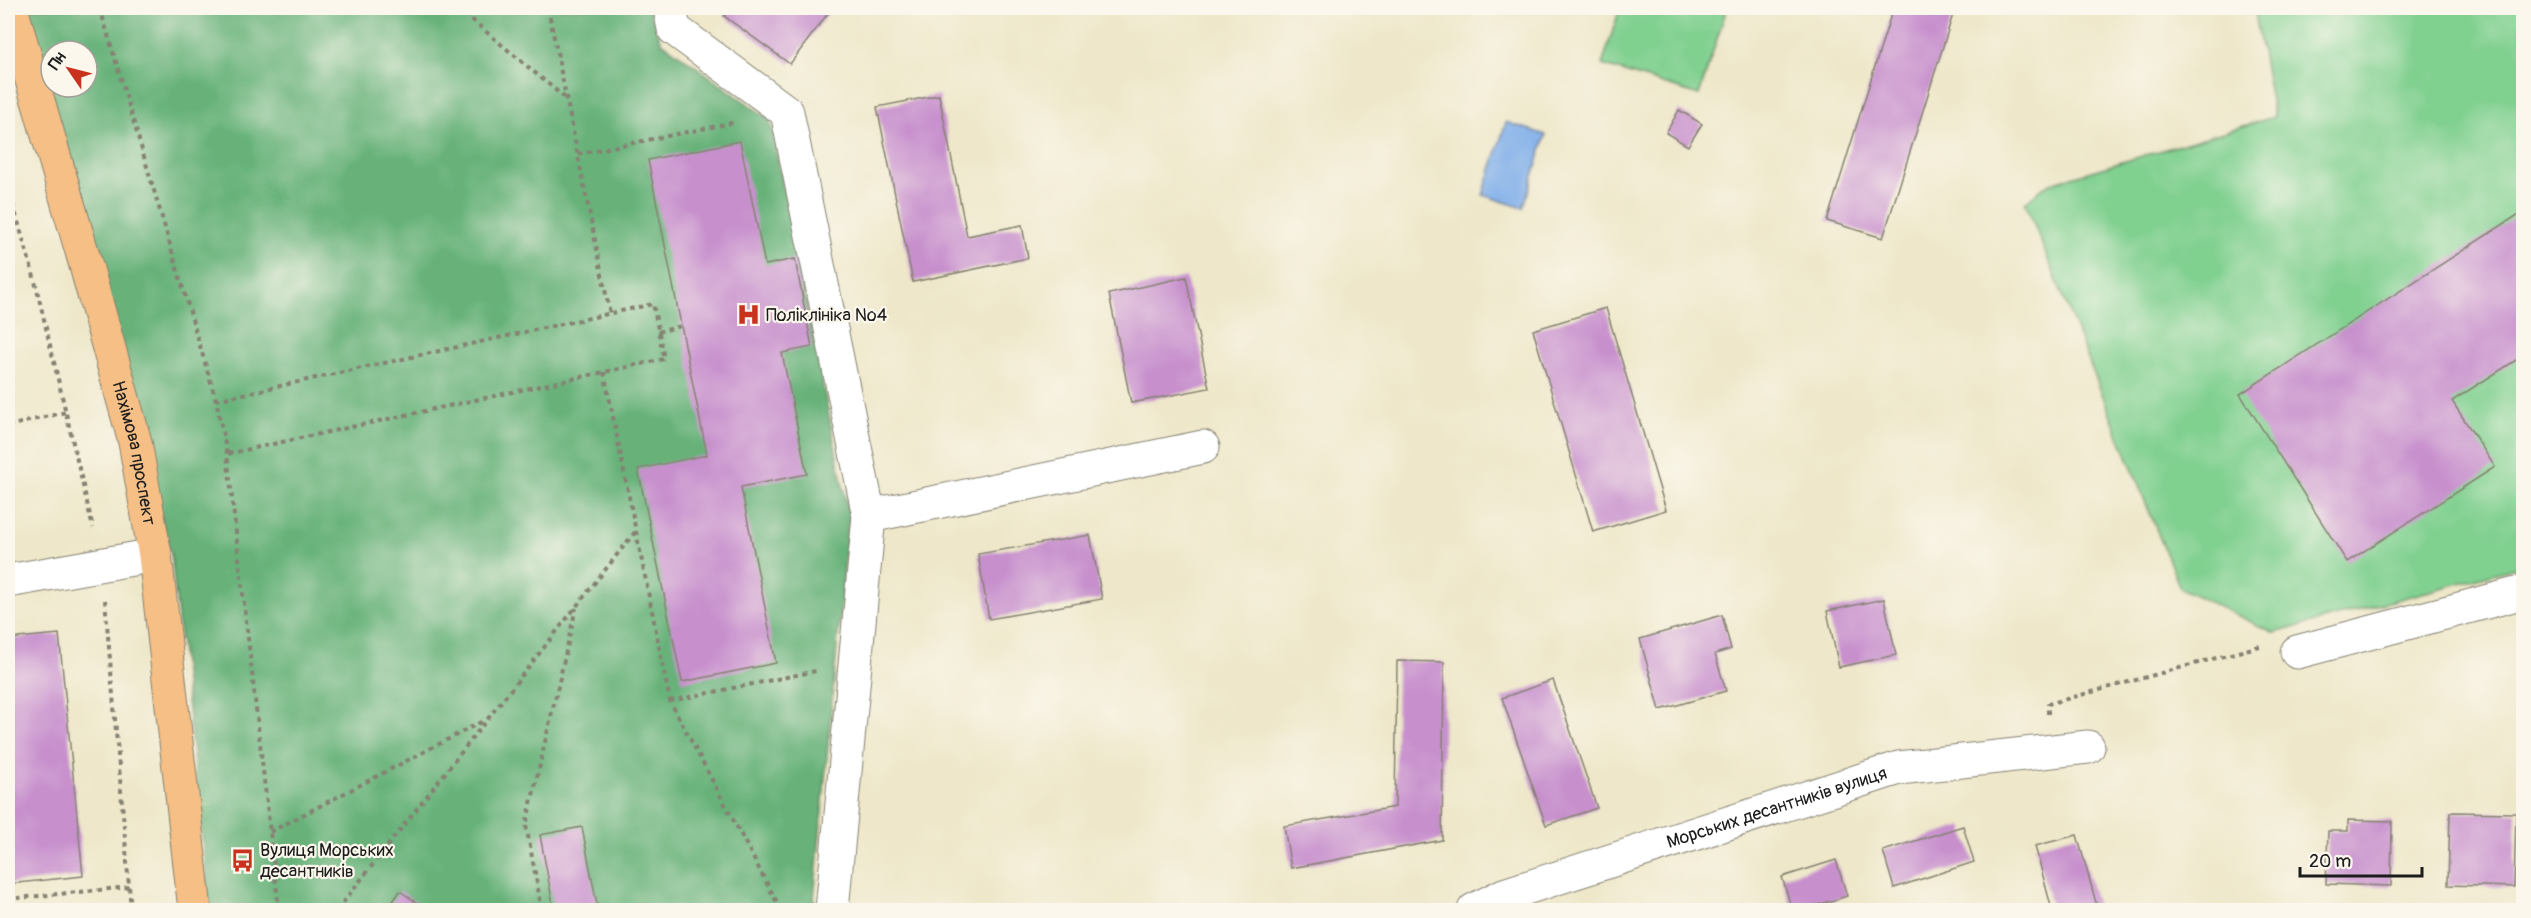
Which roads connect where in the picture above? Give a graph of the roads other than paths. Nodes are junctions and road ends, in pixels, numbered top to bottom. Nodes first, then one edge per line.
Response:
1 (11, 8) edge
2 (670, 8) edge
3 (1203, 447) dead end
4 (869, 516) junction
5 (155, 555) junction
6 (8, 581) edge
7 (2523, 592) edge
8 (2297, 652) dead end
9 (2088, 747) dead end
10 (195, 910) edge
11 (832, 910) edge
12 (1474, 910) edge

1 - 5 main road, Нахімова проспект
2 - 4 street
3 - 4 street
4 - 11 street
5 - 6 street
5 - 10 main road, Нахімова проспект
7 - 8 street
9 - 12 street, Морських десантників вулиця

